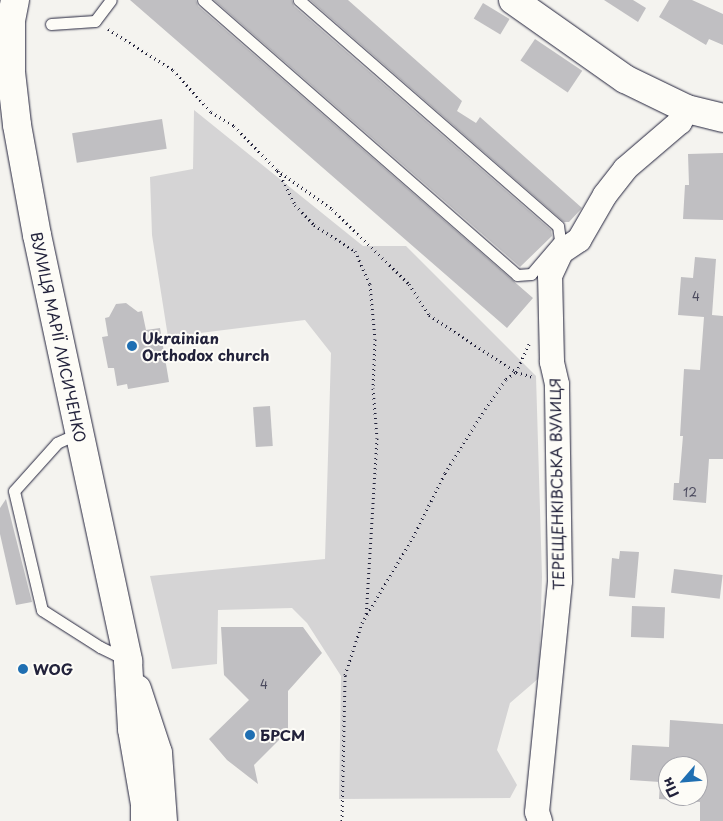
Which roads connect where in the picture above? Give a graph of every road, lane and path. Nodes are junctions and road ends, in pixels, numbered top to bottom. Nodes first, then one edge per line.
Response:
1 (15, 0) edge
2 (111, 0) edge
3 (203, 0) edge
4 (299, 0) edge
5 (513, 0) edge
6 (95, 21) junction
7 (51, 24) dead end
8 (687, 109) junction
9 (9, 117) edge
10 (723, 118) edge
11 (277, 170) junction
12 (530, 341) dead end
13 (516, 372) junction
14 (557, 384) junction
15 (79, 433) junction
16 (366, 617) junction
17 (129, 666) junction
18 (145, 821) edge
19 (163, 821) edge
20 (342, 821) edge
21 (540, 821) edge

1 - 9 main road, ВУЛИЦЯ МАРІЇ ЛИСИЧЕНКО
2 - 6 lane
3 - 4 lane
5 - 8 main road
6 - 7 lane
6 - 11 path
8 - 10 main road
8 - 14 street, ТЕРЕЩЕНКІВСЬКА ВУЛИЦЯ
9 - 15 main road, ВУЛИЦЯ МАРІЇ ЛИСИЧЕНКО
11 - 13 path
11 - 16 path
12 - 13 path
13 - 14 path
13 - 16 path
14 - 21 street, ТЕРЕЩЕНКІВСЬКА ВУЛИЦЯ
15 - 17 main road, ВУЛИЦЯ МАРІЇ ЛИСИЧЕНКО
15 - 17 lane
16 - 20 path
17 - 18 main road, ВУЛИЦЯ МАРІЇ ЛИСИЧЕНКО
17 - 19 main road, ВУЛИЦЯ МАРІЇ ЛИСИЧЕНКО

